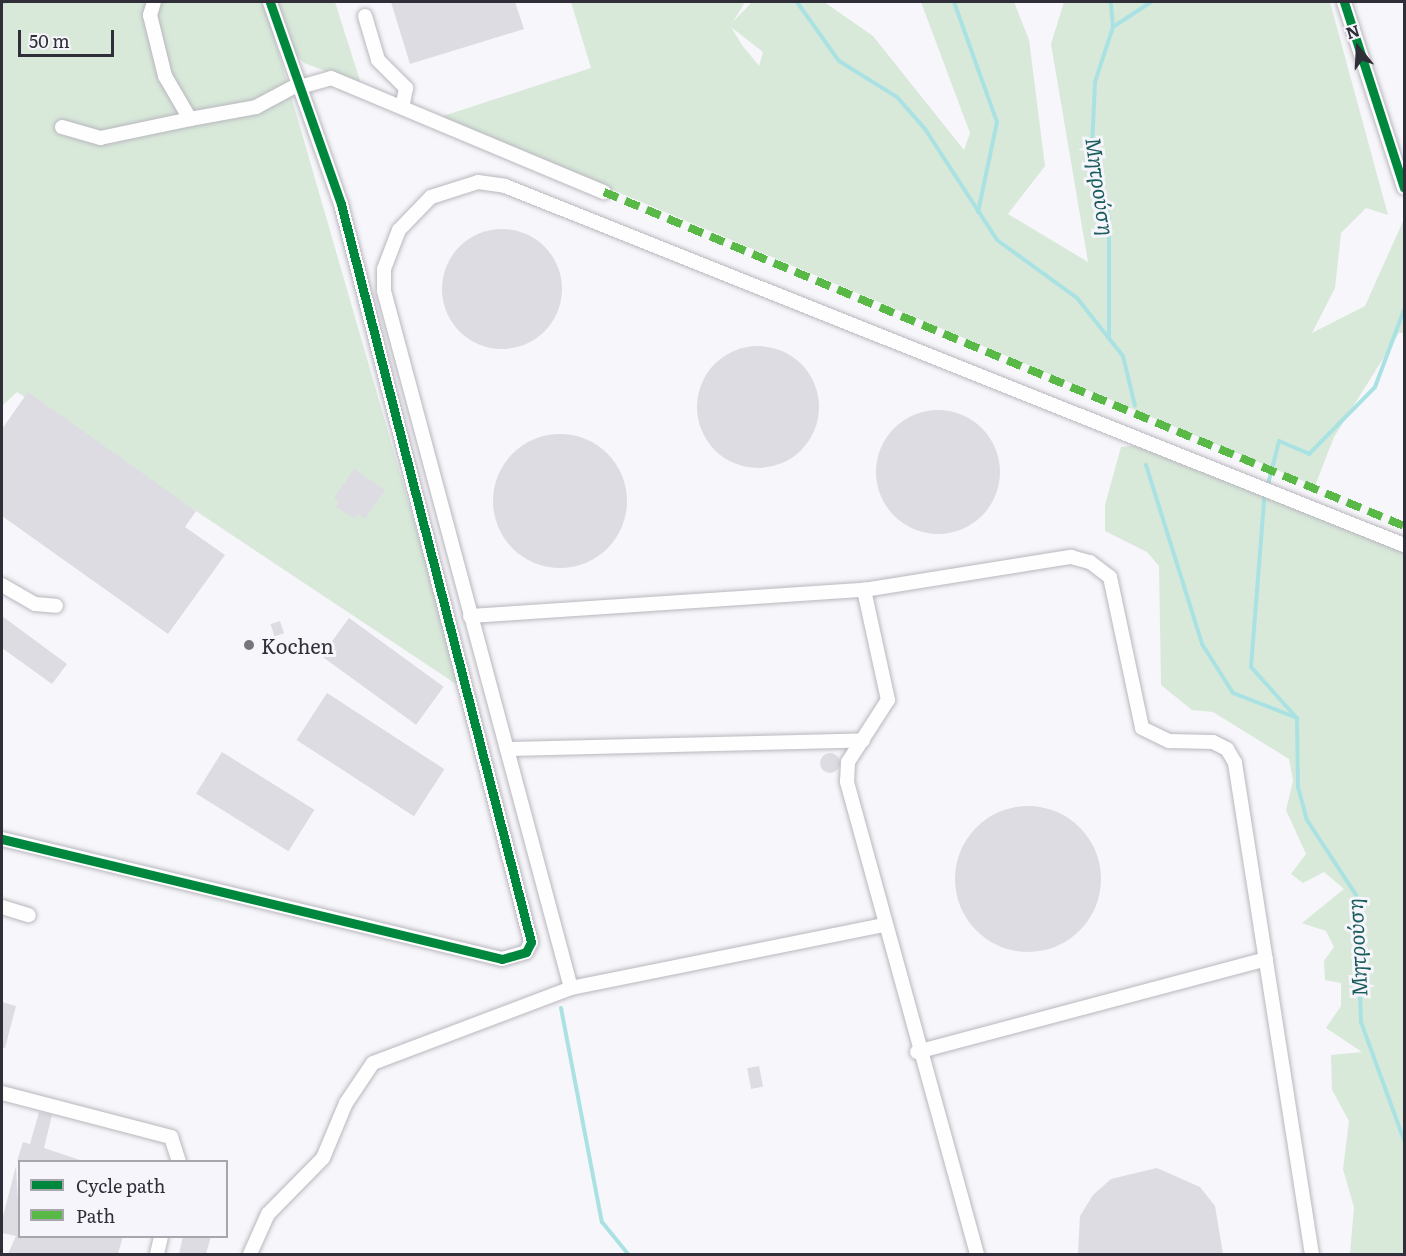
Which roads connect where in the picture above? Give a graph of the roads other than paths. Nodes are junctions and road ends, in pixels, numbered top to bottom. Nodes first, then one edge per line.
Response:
1 (154, 2) edge
2 (270, 2) edge
3 (1344, 2) edge
4 (365, 16) dead end
5 (300, 86) junction
6 (402, 108) junction
7 (190, 119) junction
8 (62, 127) dead end
9 (1404, 188) edge
10 (604, 192) dead end
11 (1404, 545) edge
12 (2, 585) edge
13 (864, 590) junction
14 (56, 606) dead end
15 (470, 615) junction
16 (863, 740) junction
17 (507, 749) junction
18 (2, 839) edge
19 (2, 907) edge
20 (29, 915) dead end
21 (884, 925) junction
22 (1266, 959) junction
23 (571, 988) junction
24 (917, 1052) junction
25 (2, 1093) edge
26 (179, 1160) edge
27 (161, 1238) edge
28 (157, 1254) edge
29 (250, 1254) edge
30 (977, 1254) edge
31 (1312, 1254) edge

1 - 7 street
2 - 5 street
3 - 9 street
4 - 6 street
5 - 6 street
5 - 7 street
5 - 18 street
6 - 10 street
7 - 8 street
11 - 15 street
12 - 14 street
13 - 15 street
13 - 16 street
13 - 22 street
15 - 17 street
16 - 17 street
16 - 21 street
17 - 23 street
19 - 20 street
21 - 23 street
21 - 24 street
22 - 24 street
22 - 31 street
23 - 29 street
24 - 30 street
25 - 26 street
27 - 28 street

